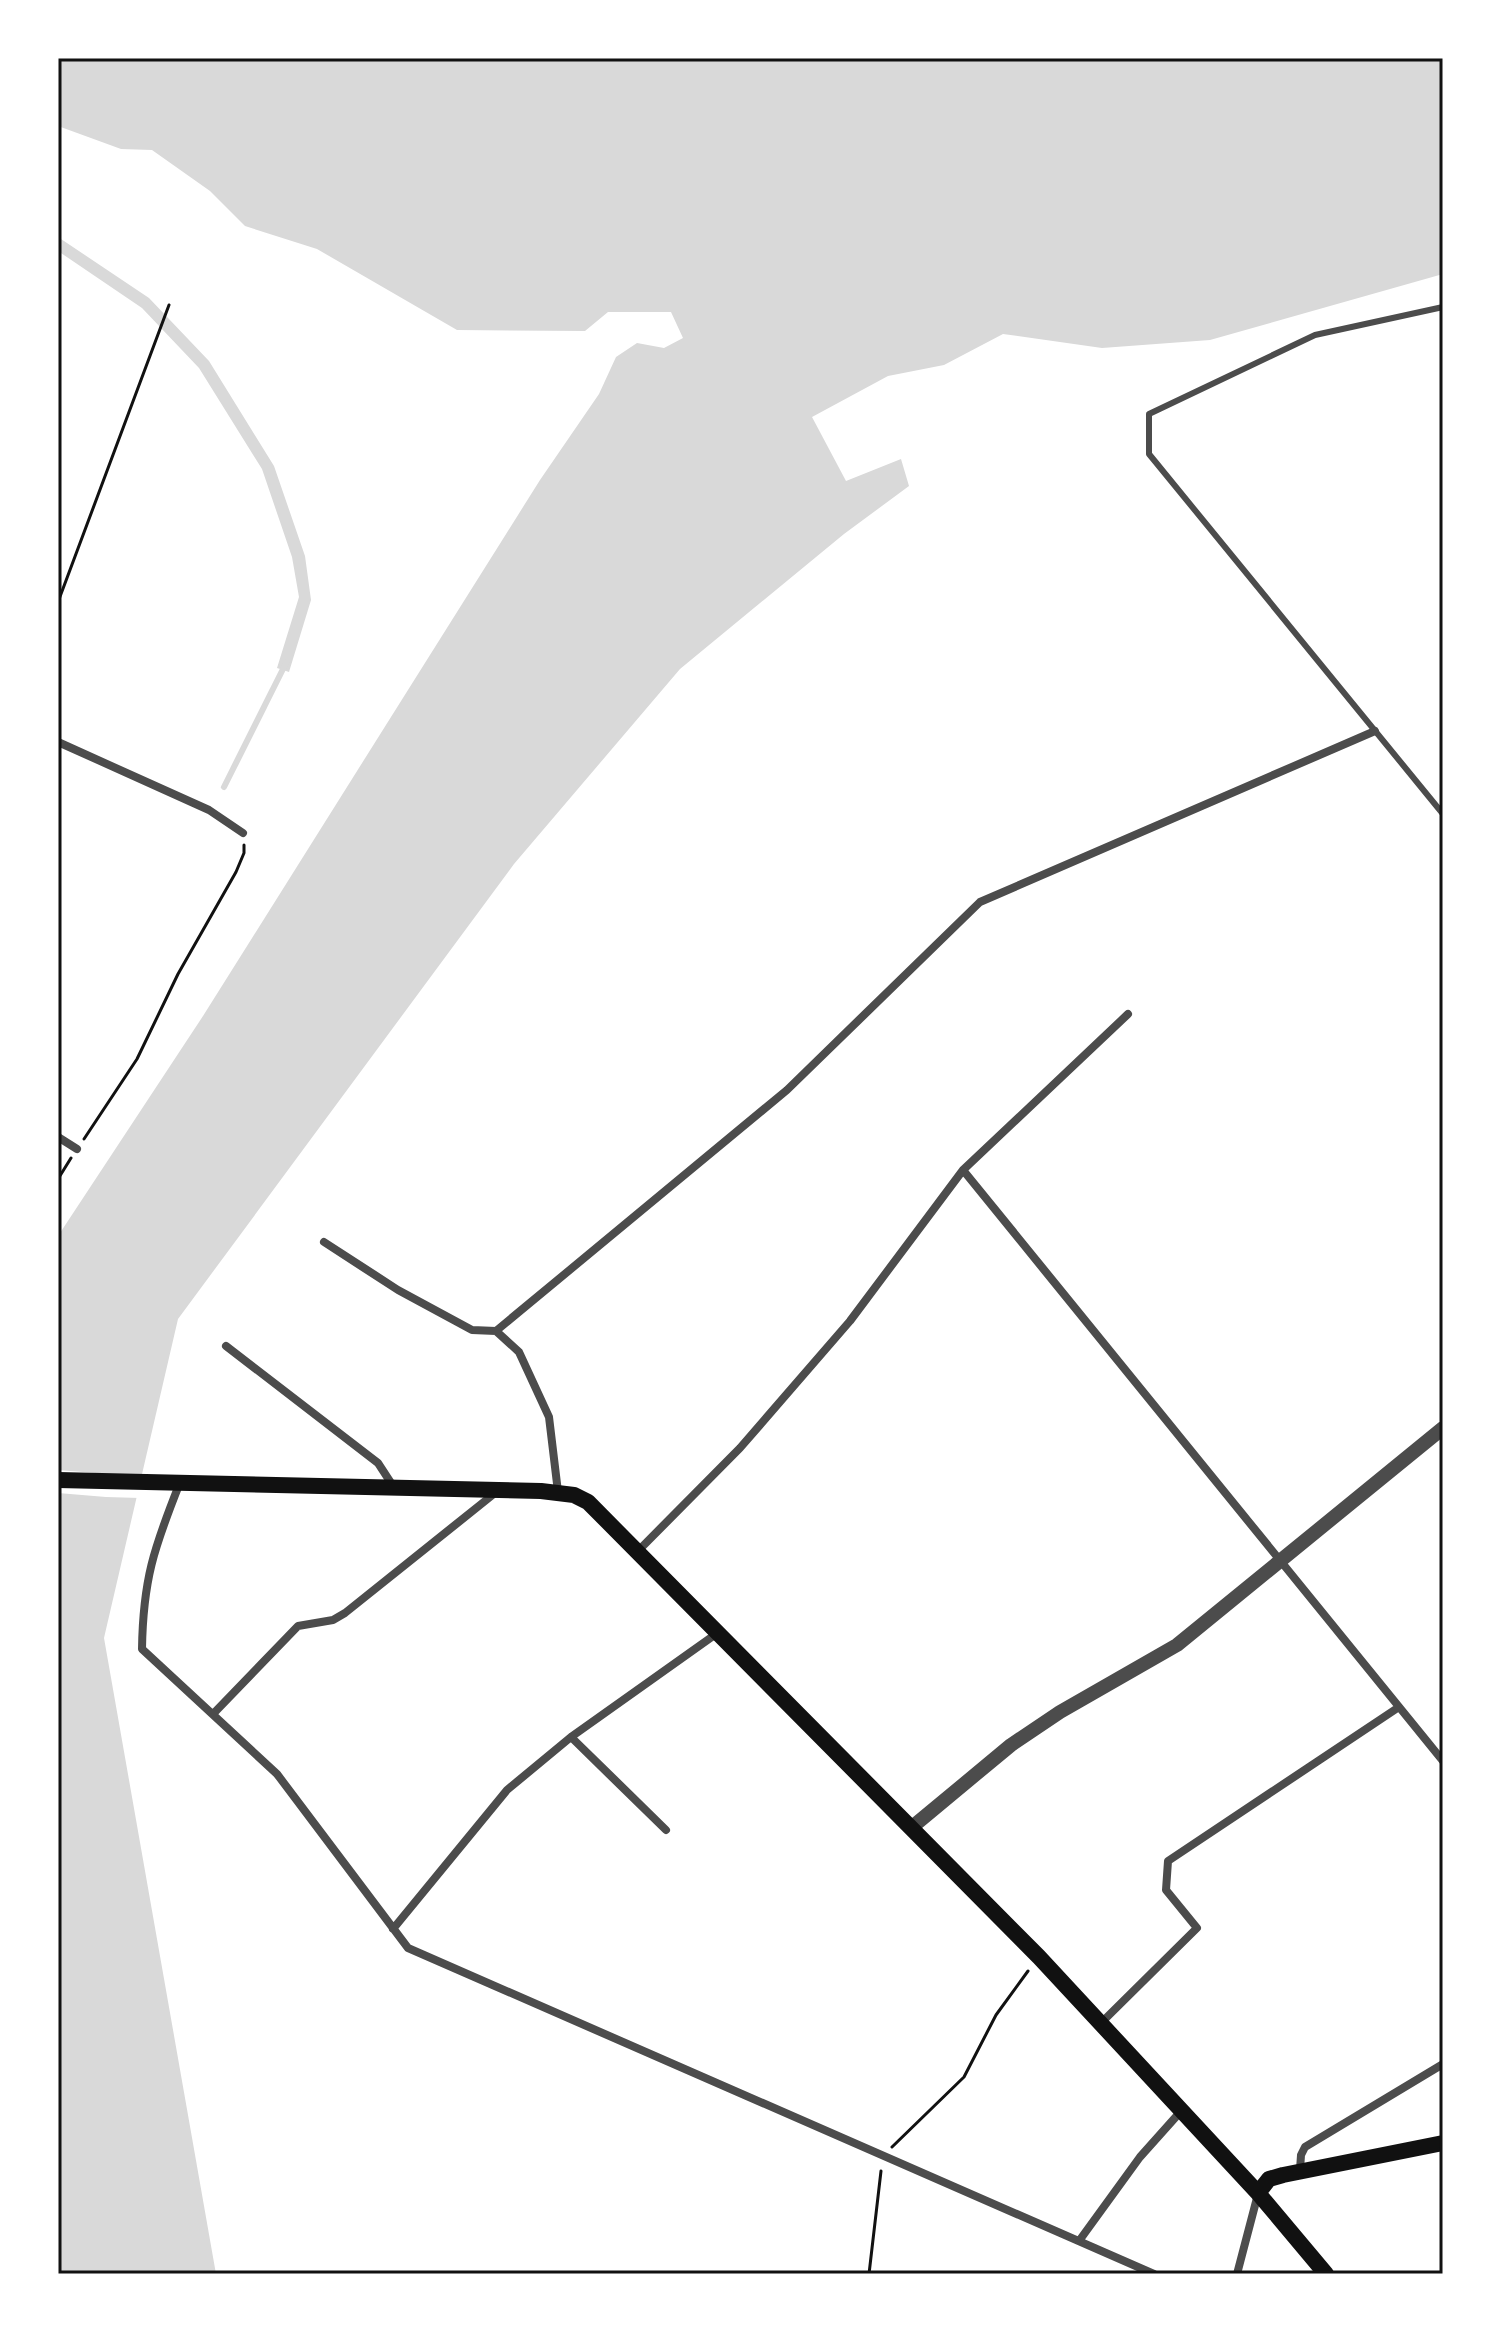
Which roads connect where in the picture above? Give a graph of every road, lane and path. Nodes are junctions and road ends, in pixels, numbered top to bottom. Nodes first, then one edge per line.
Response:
1 (169, 305) dead end
2 (1443, 307) edge
3 (58, 602) edge
4 (1375, 731) junction
5 (58, 742) edge
6 (1443, 814) edge
7 (243, 833) joint
8 (1128, 1014) dead end
9 (58, 1137) edge
10 (77, 1149) junction
11 (963, 1170) junction
12 (58, 1179) edge
13 (324, 1242) dead end
14 (496, 1331) junction
15 (226, 1346) dead end
16 (1443, 1428) edge
17 (58, 1480) edge
18 (173, 1484) junction
19 (396, 1490) junction
20 (497, 1491) junction
21 (558, 1492) junction
22 (637, 1552) junction
23 (1279, 1560) junction
24 (716, 1634) junction
25 (1399, 1707) junction
26 (214, 1713) junction
27 (571, 1737) junction
28 (1443, 1761) edge
29 (911, 1828) junction
30 (666, 1830) dead end
31 (393, 1929) junction
32 (1039, 1957) junction
33 (1101, 2023) junction
34 (1443, 2064) edge
35 (1182, 2110) junction
36 (1443, 2143) edge
37 (883, 2156) junction
38 (1300, 2170) junction
39 (1258, 2193) junction
40 (1079, 2241) junction
41 (869, 2274) edge
42 (1154, 2274) edge
43 (1237, 2274) edge
44 (1326, 2274) edge

1 - 3 path
2 - 4 lane
4 - 6 lane
4 - 14 street
5 - 7 street
7 - 10 path
8 - 11 street
9 - 10 street
10 - 12 path
11 - 22 street
11 - 23 street
13 - 14 street
14 - 21 street
15 - 19 street
16 - 23 street
17 - 18 main road
18 - 19 main road
18 - 26 street
19 - 20 main road
20 - 21 main road
20 - 26 street
21 - 22 main road
22 - 24 main road
23 - 25 street
23 - 29 street
24 - 27 street
24 - 29 main road
25 - 28 street
25 - 33 street
26 - 31 street
27 - 30 street
27 - 31 street
29 - 32 main road
31 - 37 street
32 - 33 main road
32 - 37 path
33 - 35 main road
34 - 38 street
35 - 39 main road
35 - 40 street
36 - 38 main road
37 - 40 street
37 - 41 path
38 - 39 main road
39 - 43 street
39 - 44 main road
40 - 42 street

